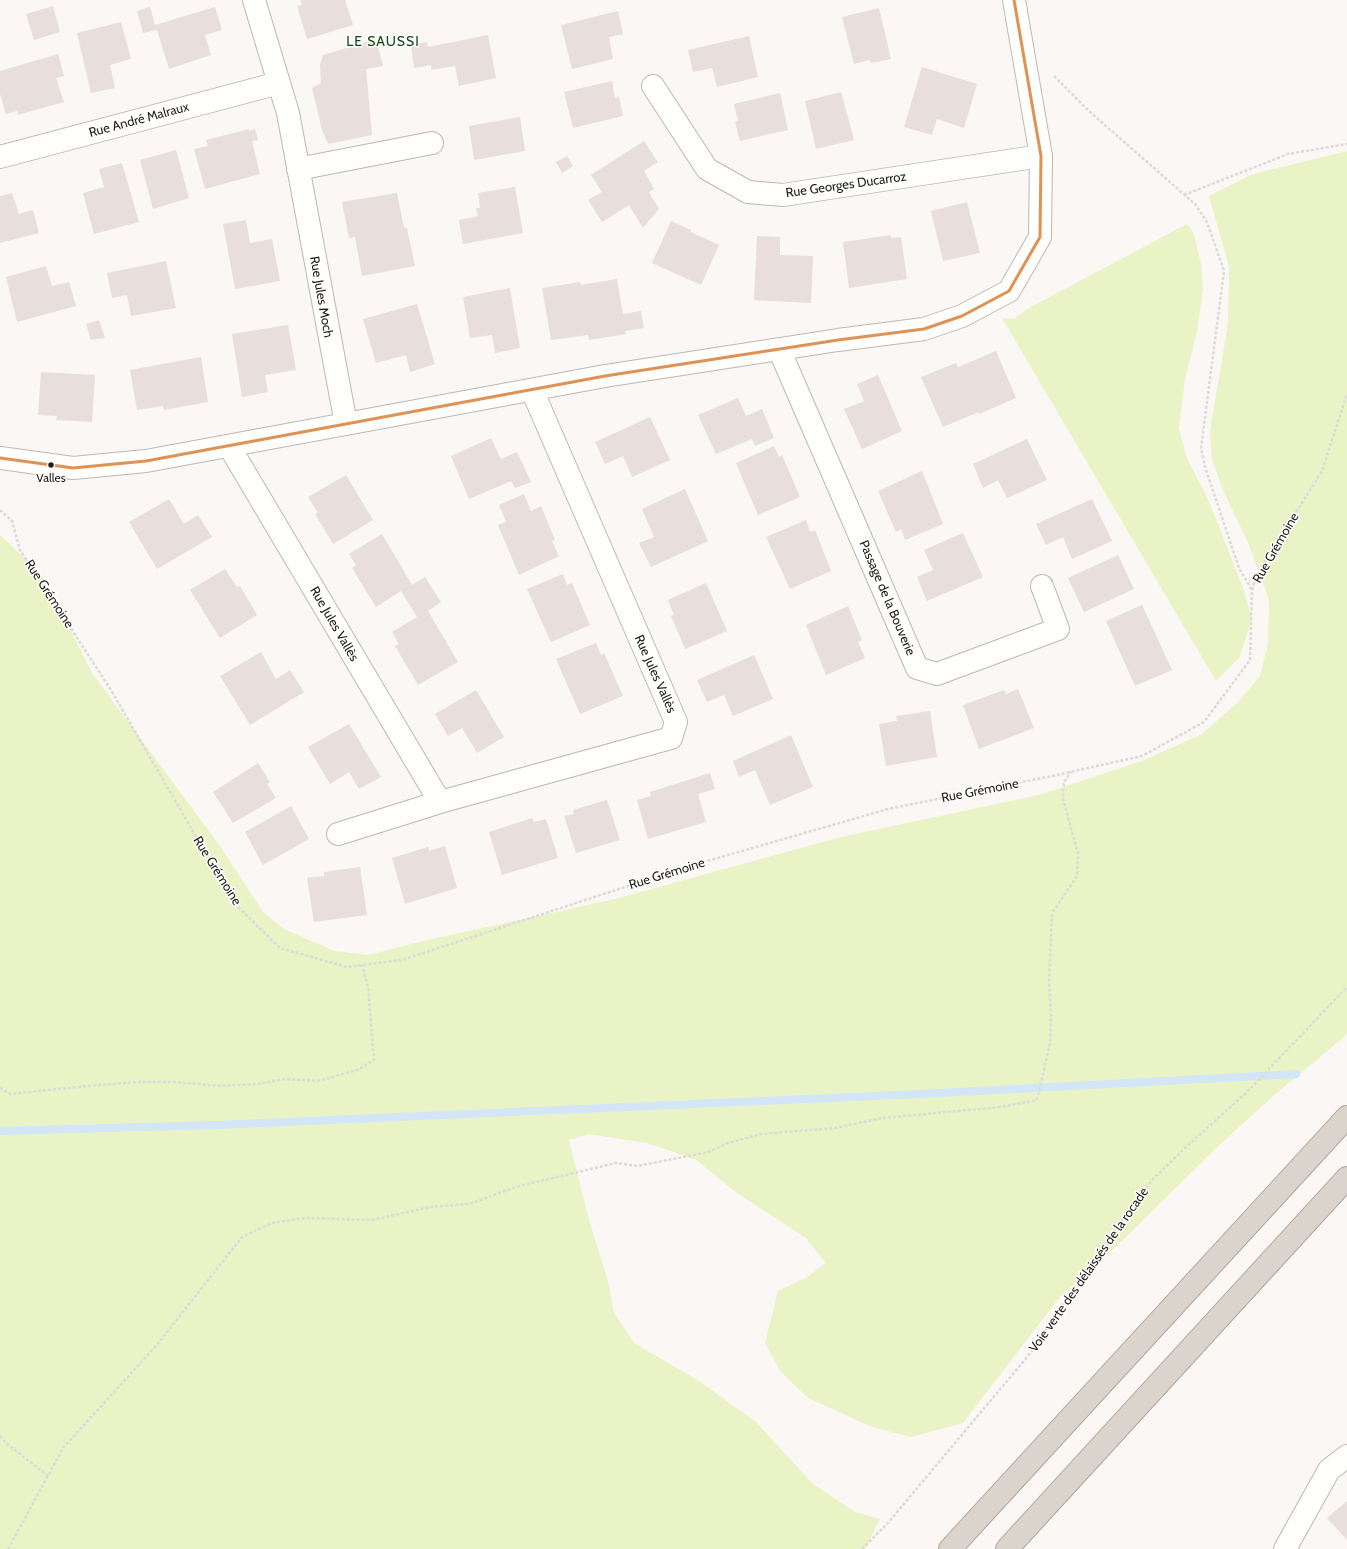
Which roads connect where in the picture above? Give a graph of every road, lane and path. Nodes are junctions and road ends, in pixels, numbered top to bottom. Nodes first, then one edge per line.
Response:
1 (254, 0) edge
2 (1014, 0) edge
3 (1053, 75) dead end
4 (279, 83) junction
5 (652, 86) dead end
6 (432, 143) dead end
7 (1347, 144) edge
8 (1040, 156) junction
9 (0, 157) edge
10 (298, 169) junction
11 (1184, 195) junction
12 (779, 349) junction
13 (532, 390) junction
14 (1347, 394) edge
15 (346, 424) junction
16 (229, 446) junction
17 (0, 458) edge
18 (0, 510) edge
19 (1042, 586) dead end
20 (1252, 590) junction
21 (1072, 772) junction
22 (440, 802) junction
23 (338, 834) dead end
24 (362, 965) junction
25 (1347, 987) edge
26 (0, 1088) edge
27 (1347, 1117) edge
28 (1347, 1178) edge
29 (0, 1436) edge
30 (1347, 1456) edge
31 (48, 1476) junction
32 (8, 1549) edge
33 (862, 1549) edge
34 (950, 1549) edge
35 (1007, 1549) edge
36 (1285, 1549) edge

1 - 4 street, Rue Jules Moch
2 - 8 street
3 - 11 path
4 - 9 street, Rue André Malraux
4 - 10 street, Rue Jules Moch
5 - 8 street, Rue Georges Ducarroz
6 - 10 street
7 - 11 path
8 - 12 street
10 - 15 street, Rue Jules Moch
11 - 20 path
12 - 13 street
12 - 19 street, Passage de la Bouverie
13 - 15 street
13 - 22 street, Rue Jules Vallès
14 - 20 path, Rue Grémoine
15 - 16 street
16 - 17 street
16 - 22 street, Rue Jules Vallès
18 - 24 path, Rue Grémoine
20 - 21 path, Rue Grémoine
21 - 24 path, Rue Grémoine
21 - 31 path
22 - 23 street, Rue Jules Vallès
24 - 26 path
25 - 33 path, Voie verte des délaissés de la rocade
27 - 34 highway
28 - 35 highway
29 - 31 path
30 - 36 street
31 - 32 path

